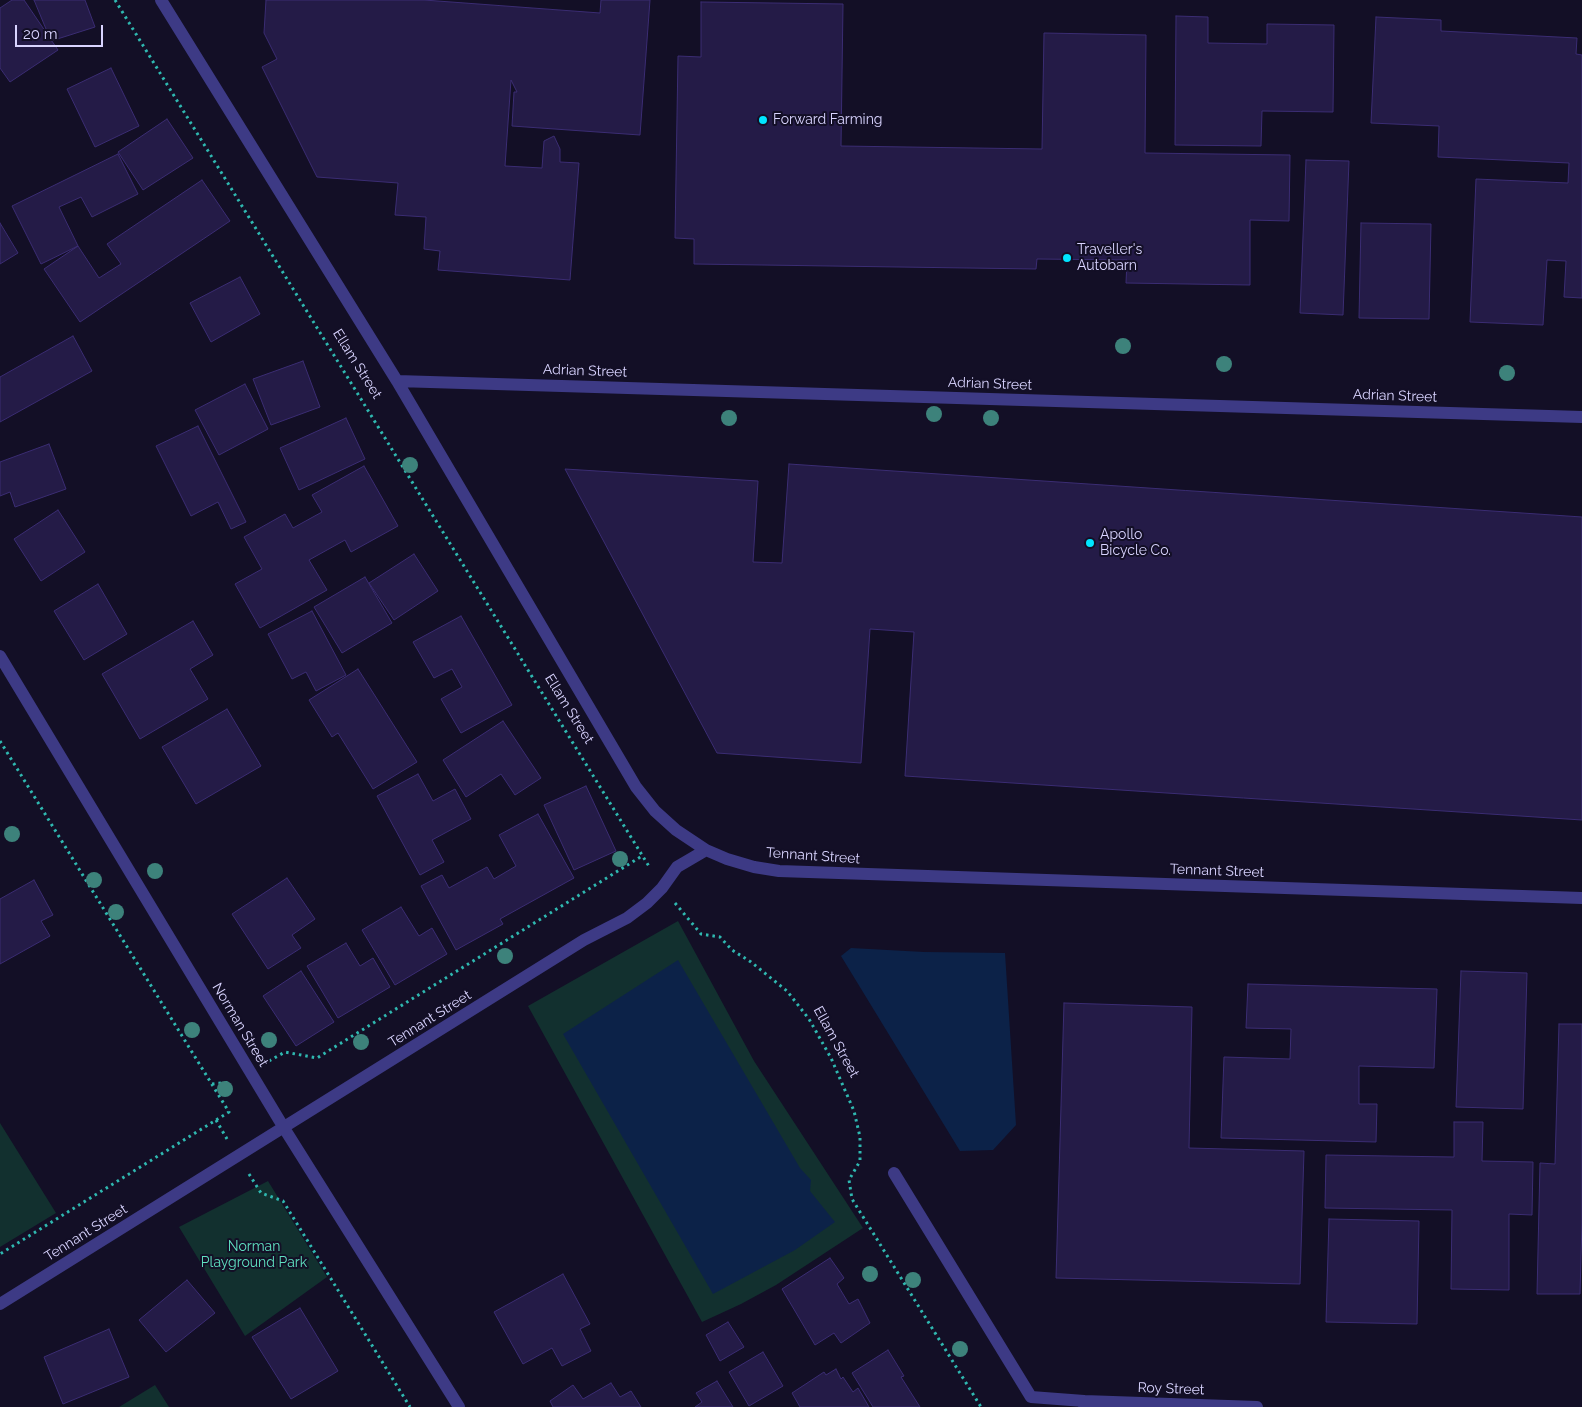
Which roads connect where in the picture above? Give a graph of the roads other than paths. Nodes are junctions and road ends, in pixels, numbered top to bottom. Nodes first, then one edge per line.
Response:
1 (161, 0) edge
2 (397, 381) junction
3 (1582, 416) edge
4 (0, 656) edge
5 (706, 850) junction
6 (1582, 898) edge
7 (284, 1128) junction
8 (894, 1173) dead end
9 (0, 1304) edge
10 (1084, 1404) edge
11 (459, 1407) edge
12 (1257, 1407) edge

1 - 2 street, Ellam Street
2 - 3 street, Adrian Street
2 - 5 street, Ellam Street
4 - 7 street, Norman Street
5 - 6 street, Tennant Street
5 - 7 street, Tennant Street
7 - 9 street, Tennant Street
7 - 11 street, Norman Street
8 - 10 street
10 - 12 street, Roy Street

